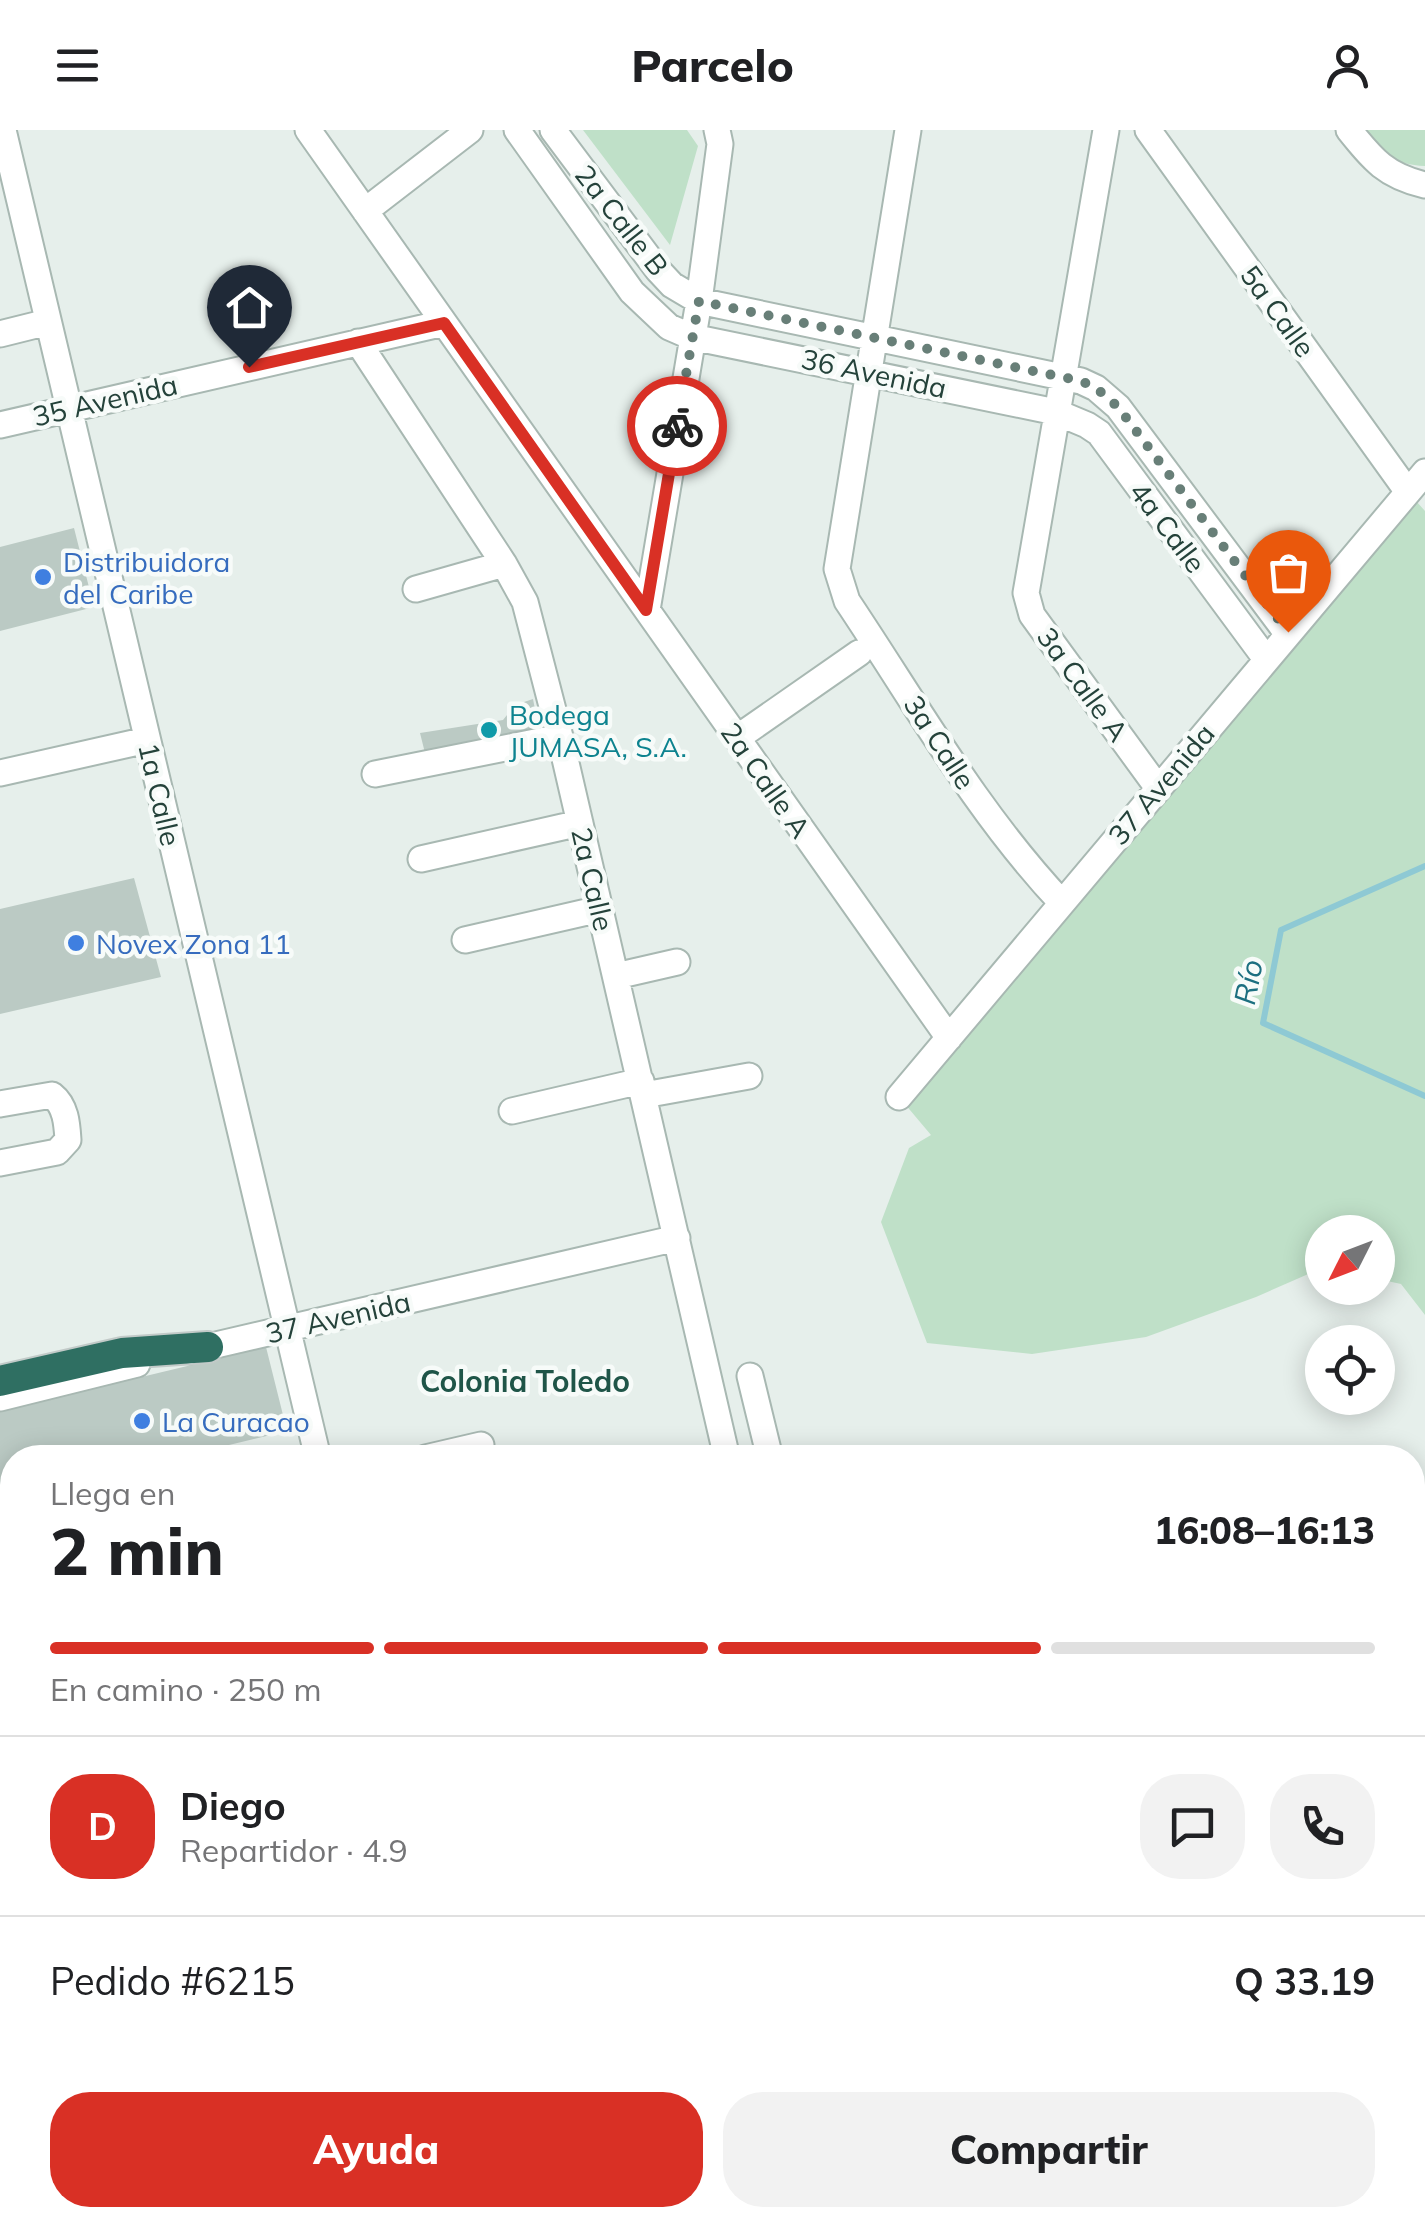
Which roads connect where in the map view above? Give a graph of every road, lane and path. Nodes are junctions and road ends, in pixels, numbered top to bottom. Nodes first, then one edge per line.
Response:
1 (4, 130) edge
2 (308, 130) edge
3 (470, 130) edge
4 (517, 130) edge
5 (553, 130) edge
6 (716, 130) edge
7 (908, 130) edge
8 (1106, 130) edge
9 (1148, 130) edge
10 (1349, 130) edge
11 (7, 181) edge
12 (1425, 185) edge
13 (364, 211) junction
14 (699, 301) junction
15 (48, 322) junction
16 (444, 323) junction
17 (0, 334) edge
18 (692, 336) junction
19 (875, 337) junction
20 (358, 342) junction
21 (869, 371) junction
22 (1064, 378) junction
23 (67, 408) junction
24 (1056, 412) junction
25 (0, 424) edge
26 (1416, 482) edge
27 (504, 564) junction
28 (416, 589) dead end
29 (646, 610) junction
30 (1288, 632) junction
31 (859, 653) dead end
32 (1266, 659) junction
33 (560, 738) junction
34 (737, 738) junction
35 (148, 740) junction
36 (0, 772) edge
37 (375, 774) dead end
38 (1158, 788) junction
39 (580, 823) junction
40 (421, 859) dead end
41 (1062, 904) junction
42 (600, 910) junction
43 (465, 940) dead end
44 (678, 962) dead end
45 (616, 976) junction
46 (948, 1038) junction
47 (749, 1076) dead end
48 (642, 1088) junction
49 (899, 1097) dead end
50 (0, 1104) edge
51 (512, 1111) dead end
52 (0, 1163) edge
53 (677, 1238) junction
54 (288, 1330) junction
55 (208, 1347) junction
56 (750, 1376) dead end
57 (0, 1382) edge
58 (0, 1398) edge
59 (315, 1445) edge
60 (724, 1445) edge
61 (767, 1445) edge

1 - 11 street, 1a Calle
2 - 13 street, 2a Calle A
3 - 13 street
4 - 18 street
5 - 14 street, 2a Calle B
6 - 14 street
7 - 19 street
8 - 22 street
9 - 26 street, 5a Calle
10 - 12 street
11 - 15 street, 1a Calle
13 - 16 street, 2a Calle A
14 - 18 street
14 - 19 street, 36 Avenida
15 - 17 street
15 - 23 street, 1a Calle
16 - 20 street, 35 Avenida
16 - 29 street, 2a Calle A
18 - 21 street, 36 Avenida
18 - 29 street
19 - 21 street
19 - 22 street, 36 Avenida
20 - 23 street, 35 Avenida
20 - 27 street, 2a Calle
21 - 24 street, 36 Avenida
21 - 41 street, 3a Calle
22 - 24 street
22 - 30 street, 4a Calle
23 - 25 street, 35 Avenida
23 - 35 street, 1a Calle
24 - 32 street, 4a Calle
24 - 38 street, 3a Calle A
26 - 30 street, 37 Avenida
27 - 28 street
27 - 33 street, 2a Calle
29 - 34 street, 2a Calle A
30 - 32 street, 37 Avenida
31 - 34 street
32 - 38 street, 37 Avenida
33 - 37 street
33 - 39 street, 2a Calle
34 - 46 street, 2a Calle A
35 - 36 street
35 - 54 street, 1a Calle
38 - 41 street, 37 Avenida
39 - 40 street
39 - 42 street, 2a Calle
41 - 46 street, 37 Avenida
42 - 43 street
42 - 45 street, 2a Calle
44 - 45 street
45 - 48 street, 2a Calle
46 - 49 street, 37 Avenida
47 - 48 street
48 - 51 street
48 - 53 street, 2a Calle
50 - 52 street
53 - 54 street, 37 Avenida
53 - 60 street, 2a Calle
54 - 55 street, 37 Avenida
54 - 59 street, 1a Calle
55 - 57 highway
55 - 58 street, 37 Avenida
56 - 61 street

